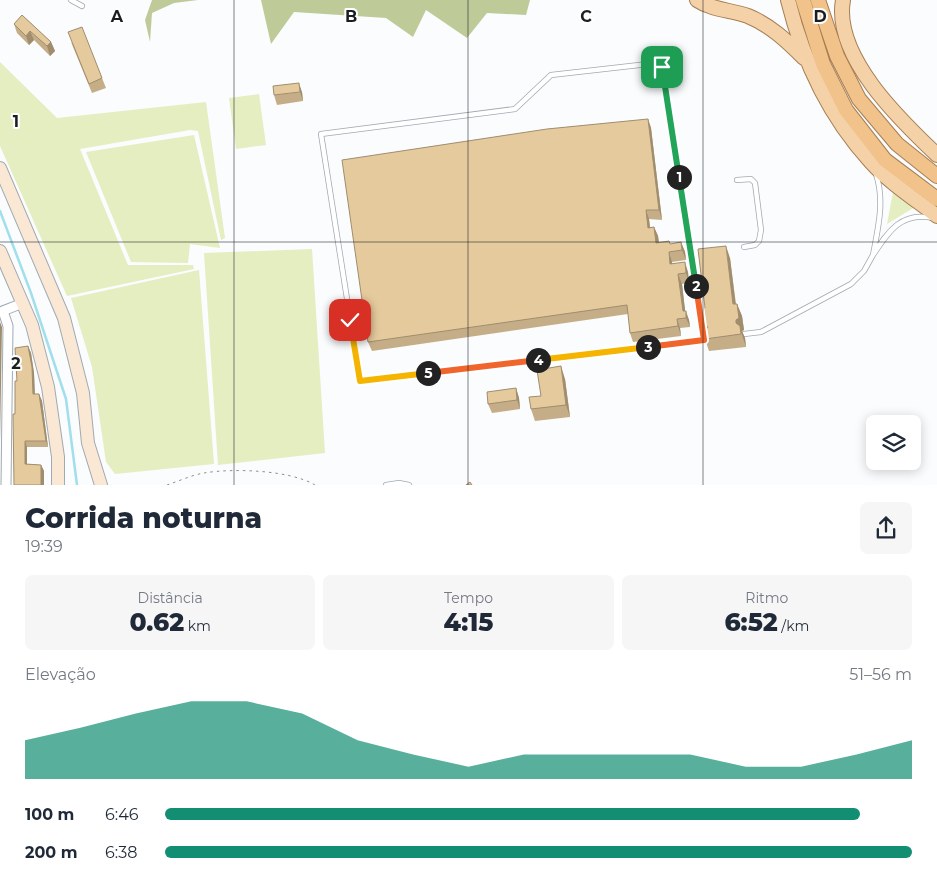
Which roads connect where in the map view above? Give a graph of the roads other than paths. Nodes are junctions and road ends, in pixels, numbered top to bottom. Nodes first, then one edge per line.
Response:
1 (71, 0) edge
2 (697, 0) edge
3 (788, 0) edge
4 (803, 0) edge
5 (818, 0) edge
6 (843, 0) edge
7 (82, 6) dead end
8 (806, 60) junction
9 (937, 155) edge
10 (872, 163) junction
11 (0, 168) edge
12 (937, 176) edge
13 (737, 180) dead end
14 (937, 199) edge
15 (937, 216) edge
16 (937, 220) edge
17 (744, 248) dead end
18 (0, 250) edge
19 (873, 255) junction
20 (23, 303) junction
21 (2, 311) edge
22 (744, 334) dead end
23 (706, 340) joint
24 (101, 483) edge
25 (6, 485) edge
26 (58, 485) edge
27 (386, 485) edge
28 (409, 485) edge

1 - 7 lane
2 - 8 main road
3 - 8 main road
4 - 14 highway
5 - 12 highway
6 - 9 main road
8 - 10 main road
10 - 15 main road
10 - 19 lane
11 - 24 main road
13 - 17 lane
16 - 19 lane
18 - 20 main road
19 - 22 lane
20 - 21 street
20 - 26 main road
21 - 25 street
23 - 23 lane
27 - 28 lane

